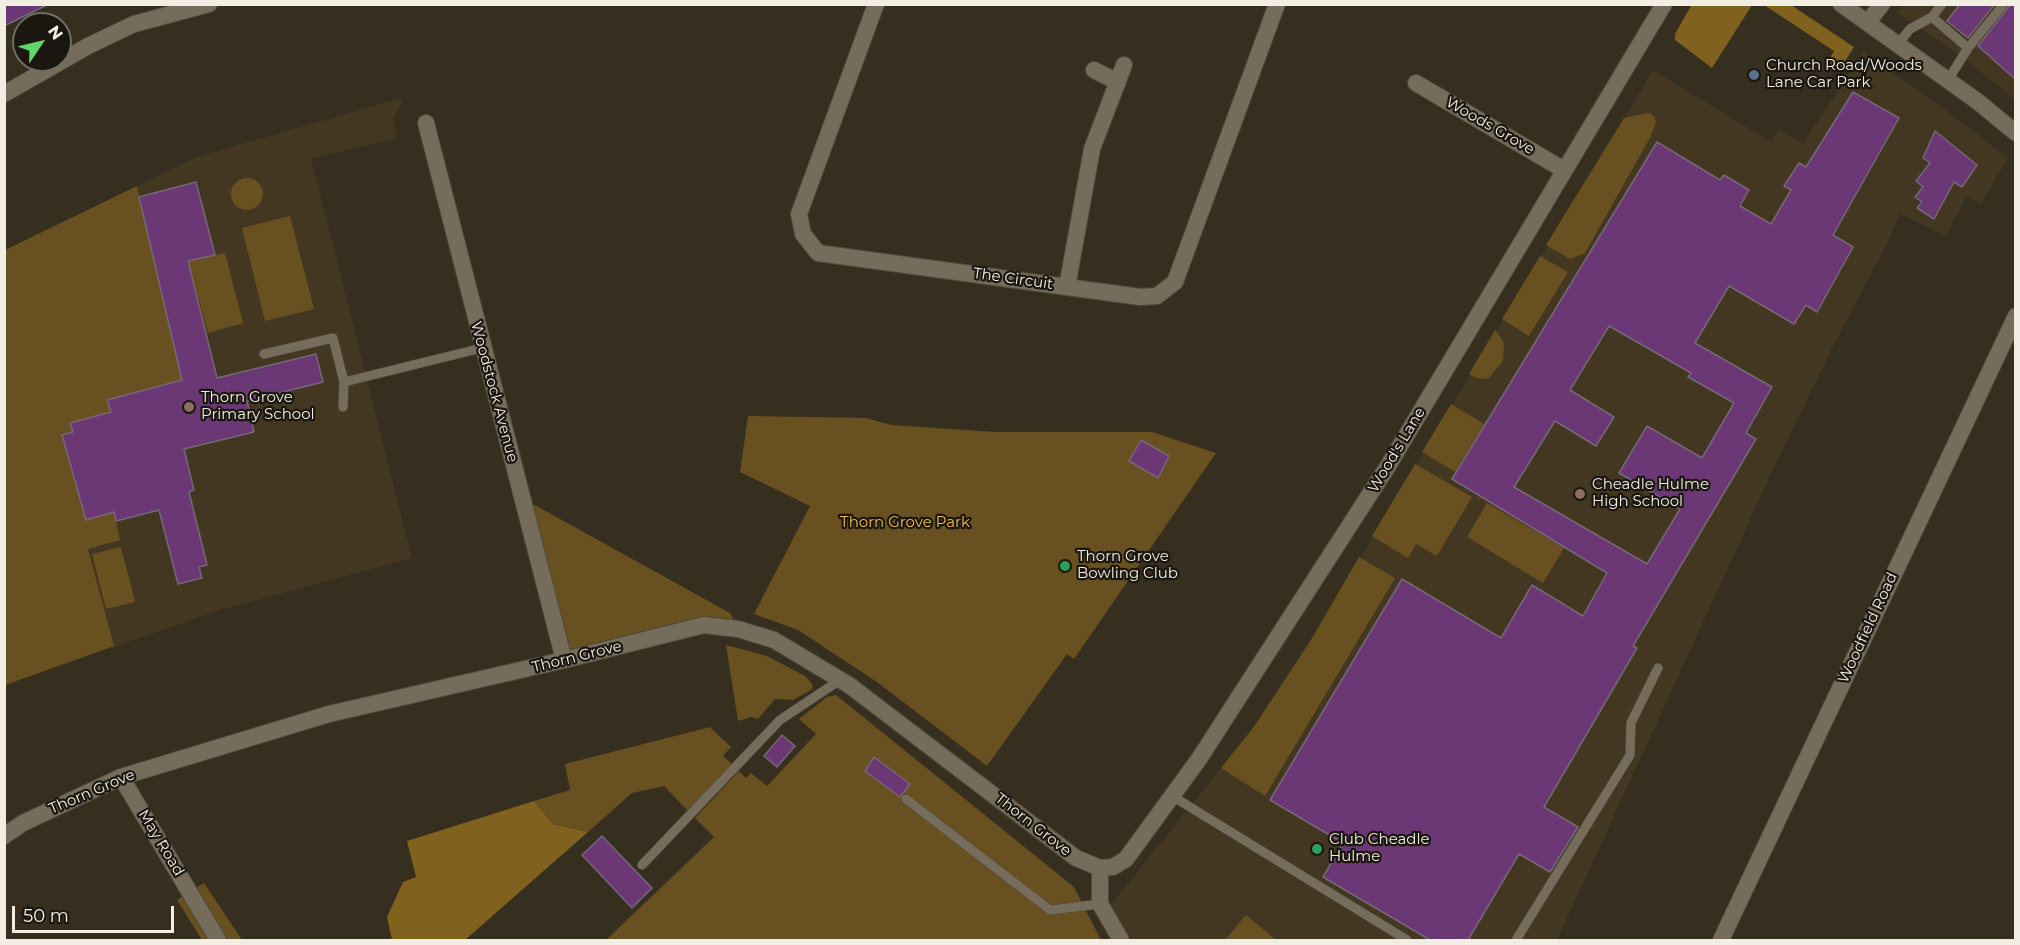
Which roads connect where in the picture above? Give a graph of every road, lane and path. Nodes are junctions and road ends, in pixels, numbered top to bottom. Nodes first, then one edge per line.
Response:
1 (209, 4) edge
2 (876, 4) edge
3 (1277, 4) edge
4 (1664, 4) edge
5 (1840, 4) edge
6 (1882, 4) edge
7 (1942, 4) edge
8 (2004, 4) edge
9 (1932, 17) junction
10 (1868, 22) junction
11 (1898, 44) junction
12 (1968, 48) junction
13 (1124, 65) dead end
14 (1094, 70) dead end
15 (1948, 80) junction
16 (1118, 82) junction
17 (1416, 83) dead end
18 (4, 94) edge
19 (426, 123) dead end
20 (2016, 133) edge
21 (1564, 170) junction
22 (1067, 287) junction
23 (2016, 316) edge
24 (482, 348) junction
25 (264, 354) dead end
26 (344, 382) junction
27 (343, 407) dead end
28 (564, 660) junction
29 (1658, 668) dead end
30 (840, 680) junction
31 (121, 777) junction
32 (1172, 796) junction
33 (906, 799) dead end
34 (4, 836) edge
35 (642, 865) dead end
36 (1100, 868) junction
37 (1101, 904) junction
38 (218, 940) edge
39 (1121, 940) edge
40 (1407, 940) edge
41 (1516, 940) edge
42 (1721, 940) edge

1 - 18 street
2 - 22 street, The Circuit
3 - 22 street, The Circuit
4 - 21 street, Wood's Lane
5 - 10 street
6 - 10 street
7 - 9 lane
8 - 12 lane
9 - 11 lane
9 - 12 lane
10 - 11 street
11 - 15 street
12 - 15 lane
13 - 16 street
14 - 16 street
15 - 20 street
16 - 22 street
17 - 21 street, Woods Grove
19 - 24 street, Woodstock Avenue
21 - 32 street, Wood's Lane
23 - 42 street, Woodfield Road
24 - 26 lane
24 - 28 street, Woodstock Avenue
25 - 26 lane
26 - 27 lane
28 - 30 street, Thorn Grove
28 - 31 street, Thorn Grove
29 - 41 lane
30 - 35 lane
30 - 36 street, Thorn Grove
31 - 34 street, Thorn Grove
31 - 38 street, May Road
32 - 36 street, Wood's Lane
32 - 40 lane
33 - 37 lane
36 - 37 street
37 - 39 street

